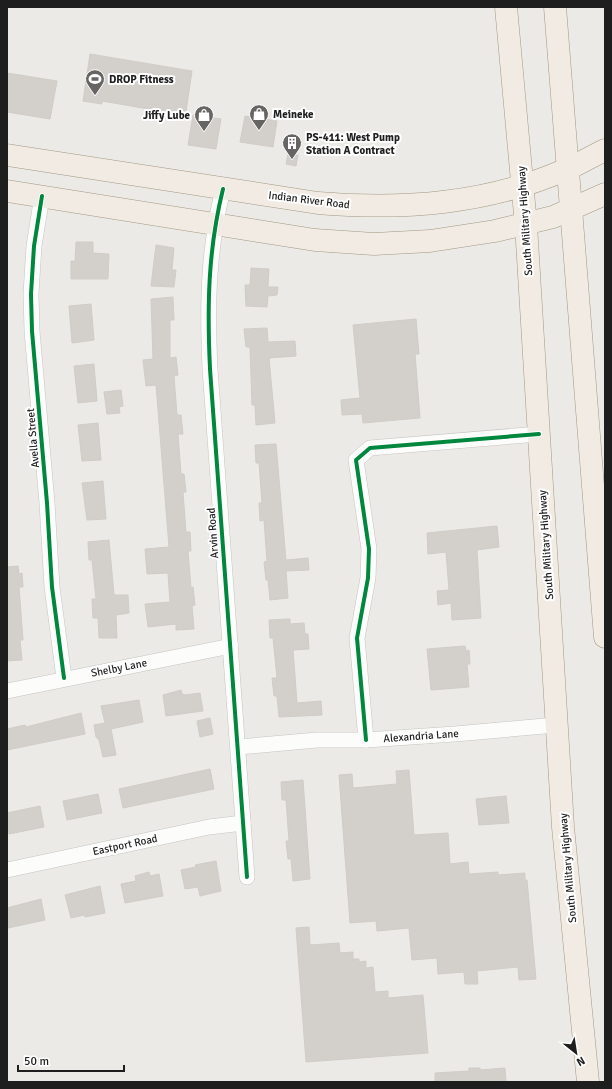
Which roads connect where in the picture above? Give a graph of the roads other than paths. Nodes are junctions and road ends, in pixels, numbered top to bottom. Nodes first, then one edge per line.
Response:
1 (506, 7) edge
2 (555, 7) edge
3 (605, 150) edge
4 (7, 155) edge
5 (568, 169) junction
6 (523, 186) junction
7 (223, 189) junction
8 (7, 191) edge
9 (605, 194) edge
10 (42, 196) junction
11 (572, 210) junction
12 (214, 224) junction
13 (526, 224) junction
14 (539, 434) junction
15 (605, 638) edge
16 (231, 646) junction
17 (64, 678) junction
18 (7, 691) edge
19 (556, 724) junction
20 (366, 740) junction
21 (239, 747) junction
22 (243, 822) junction
23 (7, 870) edge
24 (247, 877) dead end
25 (588, 1082) edge

1 - 6 main road, South Military Highway
2 - 5 main road
3 - 5 main road, Indian River Road
4 - 7 main road, Indian River Road
5 - 6 main road, Indian River Road
5 - 11 main road
6 - 7 main road, Indian River Road
6 - 13 main road, South Military Highway
7 - 12 street, Arvin Road
8 - 10 main road
9 - 11 main road
10 - 12 main road
10 - 17 street, Avella Street
11 - 13 main road
11 - 15 main road
12 - 13 main road
12 - 16 street, Arvin Road
13 - 14 main road, South Military Highway
14 - 19 main road, South Military Highway
14 - 20 street
16 - 17 street, Shelby Lane
16 - 21 street, Arvin Road
17 - 18 street, Shelby Lane
19 - 20 street, Alexandria Lane
19 - 25 main road, South Military Highway
20 - 21 street, Alexandria Lane
21 - 22 street, Arvin Road
22 - 23 street, Eastport Road
22 - 24 street, Arvin Road

